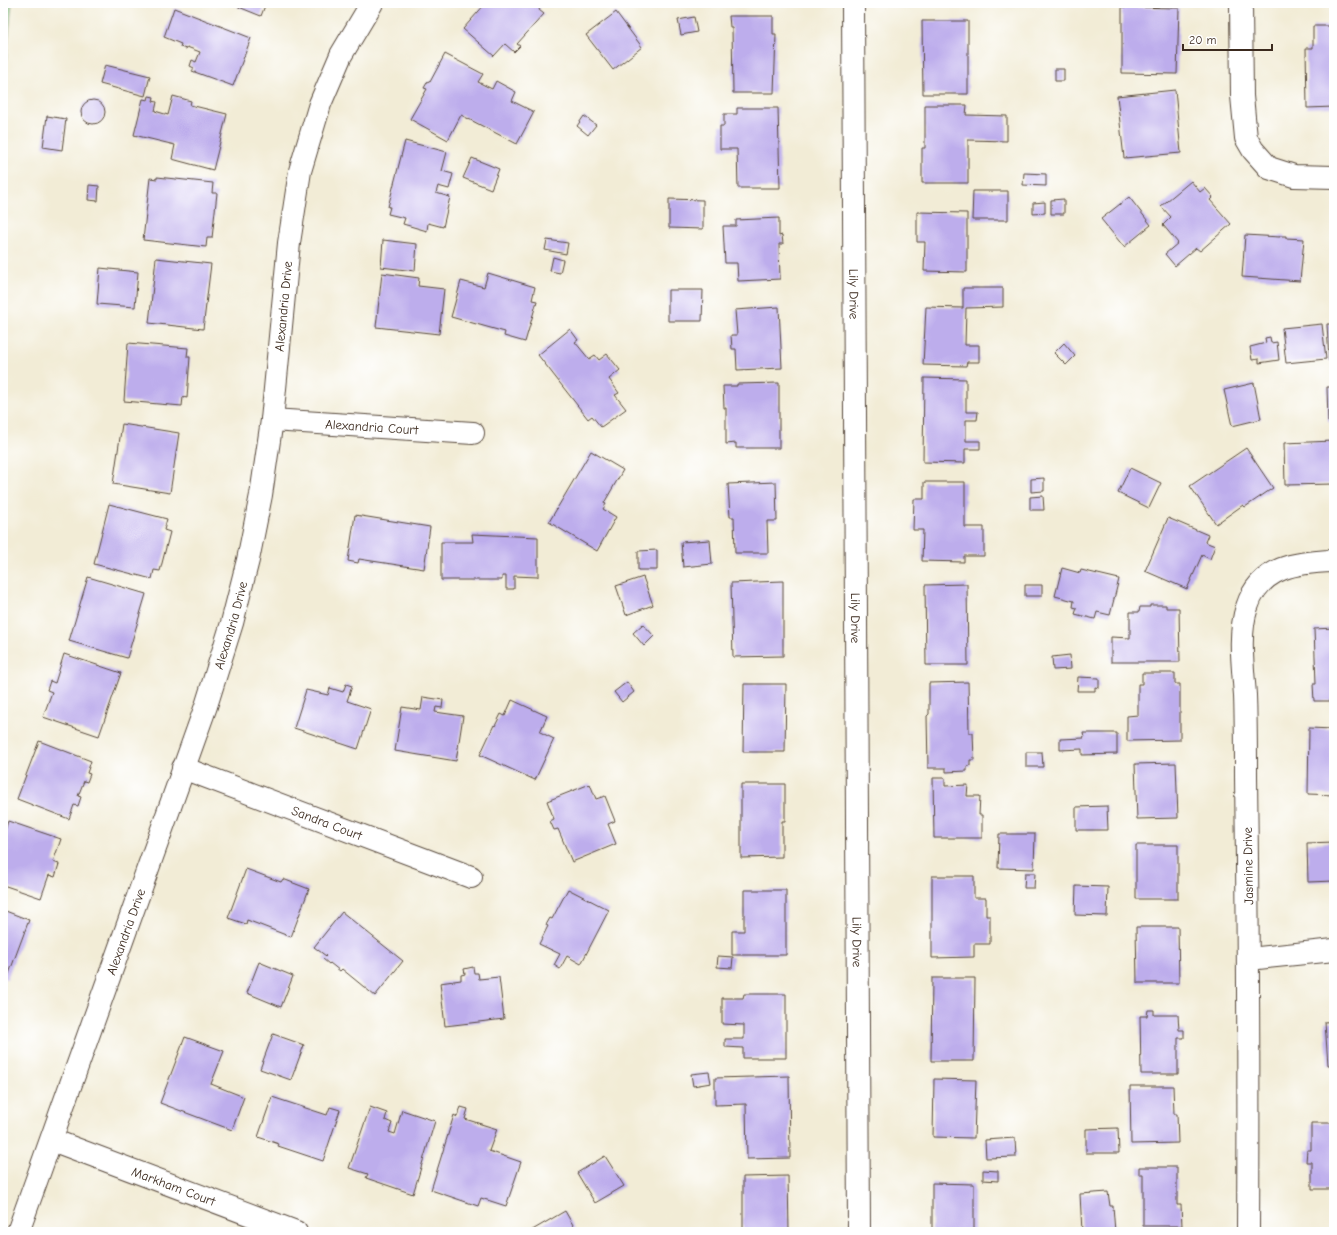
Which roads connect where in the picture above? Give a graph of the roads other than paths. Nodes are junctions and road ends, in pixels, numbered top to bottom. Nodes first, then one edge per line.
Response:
1 (372, 3) edge
2 (853, 3) edge
3 (1241, 3) edge
4 (1334, 177) edge
5 (272, 420) junction
6 (473, 433) dead end
7 (1334, 561) edge
8 (183, 768) junction
9 (471, 877) dead end
10 (1334, 950) edge
11 (1249, 959) junction
12 (52, 1140) junction
13 (18, 1232) edge
14 (296, 1232) edge
15 (859, 1232) edge
16 (1248, 1232) edge

1 - 5 street, Alexandria Drive
2 - 15 street, Lily Drive
3 - 4 street
5 - 6 street, Alexandria Court
5 - 8 street, Alexandria Drive
7 - 11 street, Jasmine Drive
8 - 9 street, Sandra Court
8 - 12 street, Alexandria Drive
10 - 11 street
11 - 16 street, Jasmine Drive
12 - 13 street, Alexandria Drive
12 - 14 street, Markham Court

